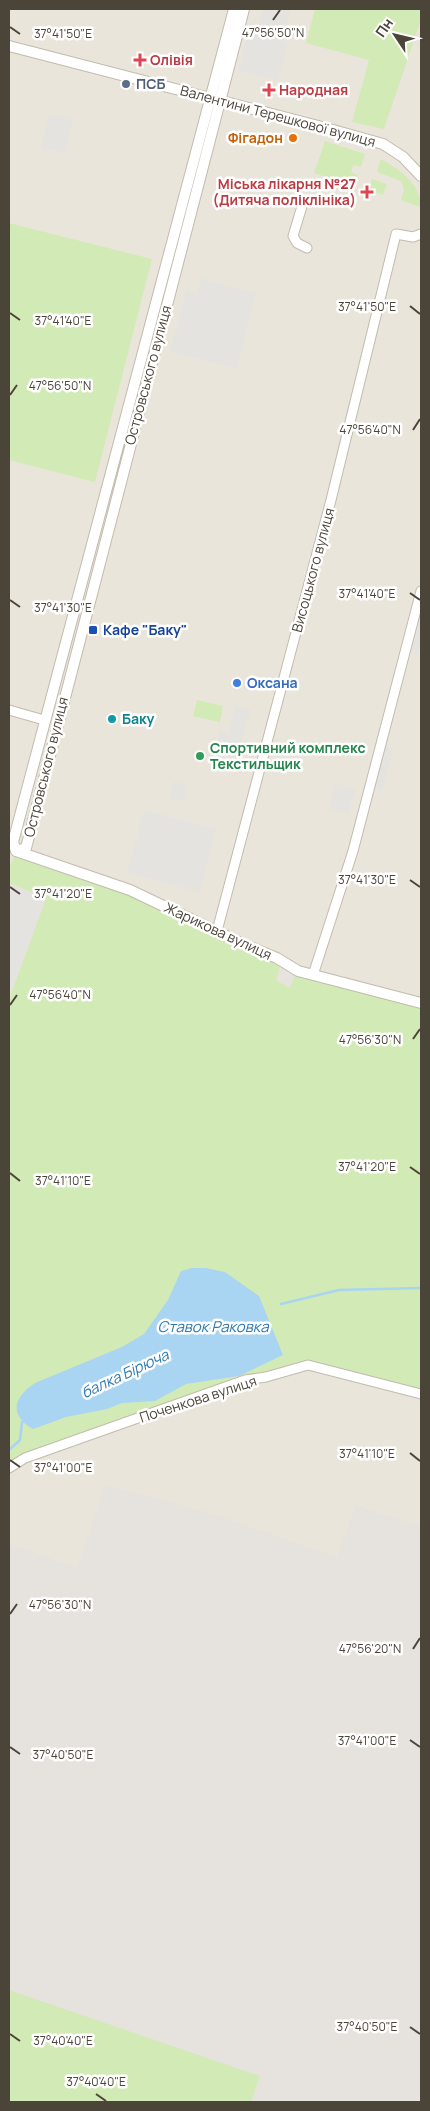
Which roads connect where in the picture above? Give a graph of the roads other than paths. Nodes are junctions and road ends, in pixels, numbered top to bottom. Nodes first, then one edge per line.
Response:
1 (234, 9) edge
2 (244, 9) edge
3 (9, 46) edge
4 (215, 99) junction
5 (421, 176) edge
6 (303, 203) dead end
7 (421, 234) edge
8 (307, 248) dead end
9 (421, 591) edge
10 (9, 710) edge
11 (44, 720) junction
12 (16, 851) junction
13 (217, 930) junction
14 (313, 975) junction
15 (421, 1002) edge
16 (421, 1394) edge
17 (9, 1468) edge

1 - 4 street, Островського вулиця
2 - 4 street, Островського вулиця
3 - 4 street, Валентини Терешкової вулиця
4 - 5 street, Валентини Терешкової вулиця
4 - 11 street, Островського вулиця
4 - 12 street, Островського вулиця
6 - 8 street
7 - 13 street, Висоцького вулиця
9 - 14 street
10 - 11 street
11 - 12 street, Островського вулиця
12 - 13 street, Жарикова вулиця
13 - 14 street, Жарикова вулиця
14 - 15 street, Жарикова вулиця
16 - 17 street, Поченкова вулиця

